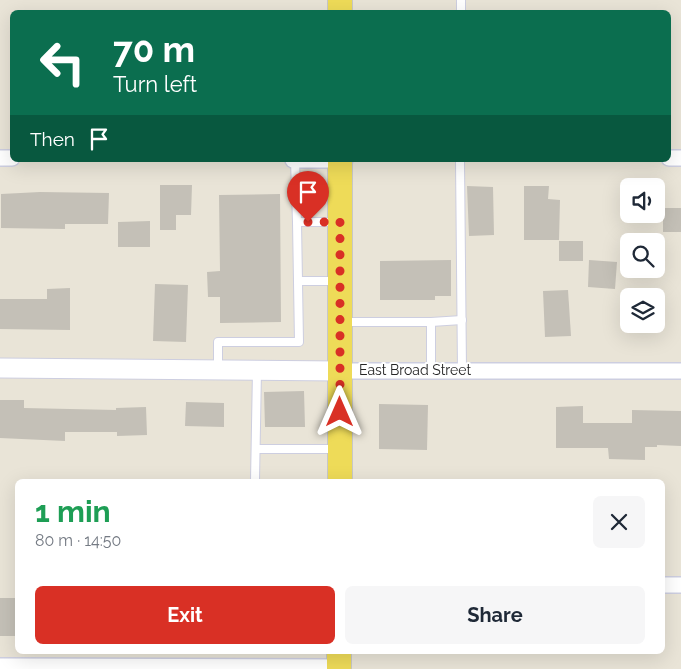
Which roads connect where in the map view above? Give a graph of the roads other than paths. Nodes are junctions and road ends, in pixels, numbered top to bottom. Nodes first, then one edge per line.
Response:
1 (294, 162) edge
2 (340, 162) edge
3 (460, 162) edge
4 (297, 222) junction
5 (340, 222) junction
6 (298, 281) junction
7 (340, 281) junction
8 (462, 320) junction
9 (340, 322) junction
10 (431, 322) junction
11 (0, 368) edge
12 (218, 370) junction
13 (257, 370) junction
14 (431, 370) junction
15 (462, 370) junction
16 (340, 371) junction
17 (681, 371) edge
18 (256, 449) junction
19 (340, 449) junction
20 (255, 479) edge
21 (340, 479) edge
22 (665, 585) edge
23 (681, 585) edge
24 (339, 663) edge
25 (0, 666) edge

1 - 4 lane
2 - 5 main road
3 - 8 lane
4 - 5 lane
4 - 6 lane
5 - 7 main road
6 - 7 lane
6 - 12 lane
7 - 9 main road
8 - 10 lane
8 - 15 lane
9 - 10 lane
9 - 16 main road
10 - 14 lane
11 - 12 street, East Broad Street
12 - 13 street, East Broad Street
13 - 16 street, East Broad Street
13 - 18 lane
14 - 15 street, East Broad Street
14 - 16 street, East Broad Street
15 - 17 street, East Broad Street
16 - 19 main road
18 - 19 lane
18 - 20 lane
19 - 21 main road
22 - 23 street
24 - 25 street

